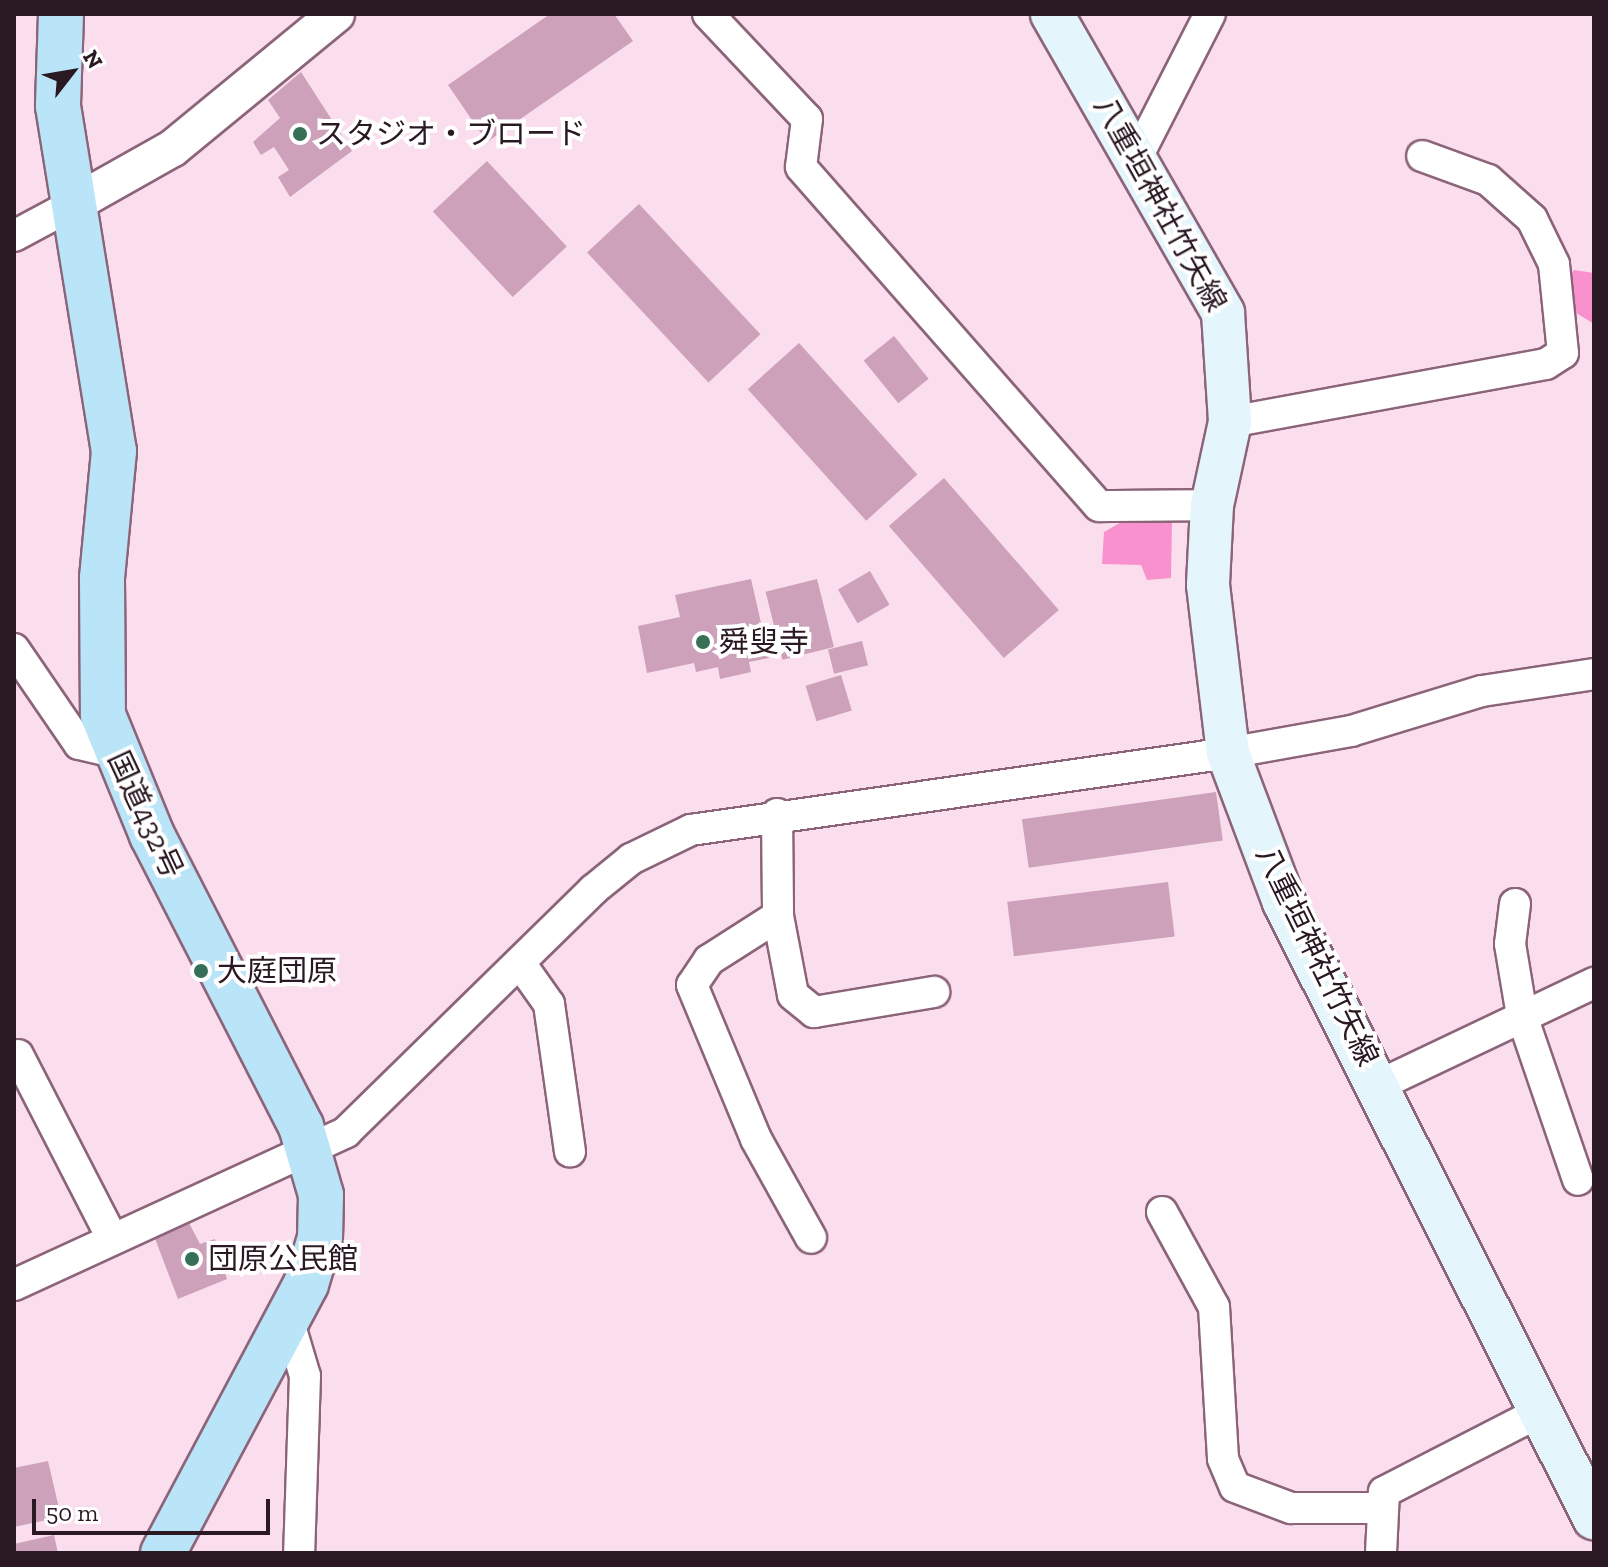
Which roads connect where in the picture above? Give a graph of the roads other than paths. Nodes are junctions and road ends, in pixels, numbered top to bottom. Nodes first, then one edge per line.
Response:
1 (61, 14) edge
2 (336, 14) edge
3 (708, 14) edge
4 (1052, 14) edge
5 (1210, 14) edge
6 (1422, 156) dead end
7 (1137, 157) junction
8 (70, 206) junction
9 (14, 236) edge
10 (1580, 338) edge
11 (1230, 422) junction
12 (1212, 505) junction
13 (14, 649) edge
14 (1594, 674) edge
15 (114, 752) junction
16 (1228, 753) junction
17 (777, 814) junction
18 (1515, 904) dead end
19 (778, 916) junction
20 (520, 963) junction
21 (1594, 983) edge
22 (934, 992) dead end
23 (1522, 1016) junction
24 (18, 1055) dead end
25 (1379, 1085) junction
26 (570, 1152) dead end
27 (310, 1153) junction
28 (1578, 1180) dead end
29 (1162, 1212) dead end
30 (111, 1236) junction
31 (811, 1238) dead end
32 (14, 1285) edge
33 (288, 1319) junction
34 (1536, 1414) junction
35 (1583, 1476) edge
36 (1381, 1508) junction
37 (1594, 1518) edge
38 (163, 1553) edge
39 (299, 1553) edge
40 (1381, 1553) edge

1 - 8 highway, 国道432号
2 - 8 street
3 - 12 street
4 - 7 main road, 八重垣神社竹矢線
5 - 7 street
6 - 10 street
7 - 11 main road, 八重垣神社竹矢線
8 - 9 street
8 - 15 highway, 国道432号
10 - 11 street
11 - 12 main road, 八重垣神社竹矢線
12 - 16 main road, 八重垣神社竹矢線
13 - 15 street
14 - 16 street
15 - 27 highway, 国道432号
16 - 17 street
16 - 25 main road, 八重垣神社竹矢線
17 - 19 street
17 - 20 street
18 - 23 street
19 - 22 street
19 - 31 street
20 - 26 street
20 - 27 street
21 - 23 street
23 - 25 street
23 - 28 street
24 - 30 street
25 - 34 main road, 八重垣神社竹矢線
27 - 30 street
27 - 33 highway, 国道432号
29 - 36 street
30 - 32 street
33 - 38 highway, 国道432号
33 - 39 street
34 - 35 main road, 八重垣神社竹矢線
34 - 36 street
35 - 37 main road, 八重垣神社竹矢線
36 - 40 street

